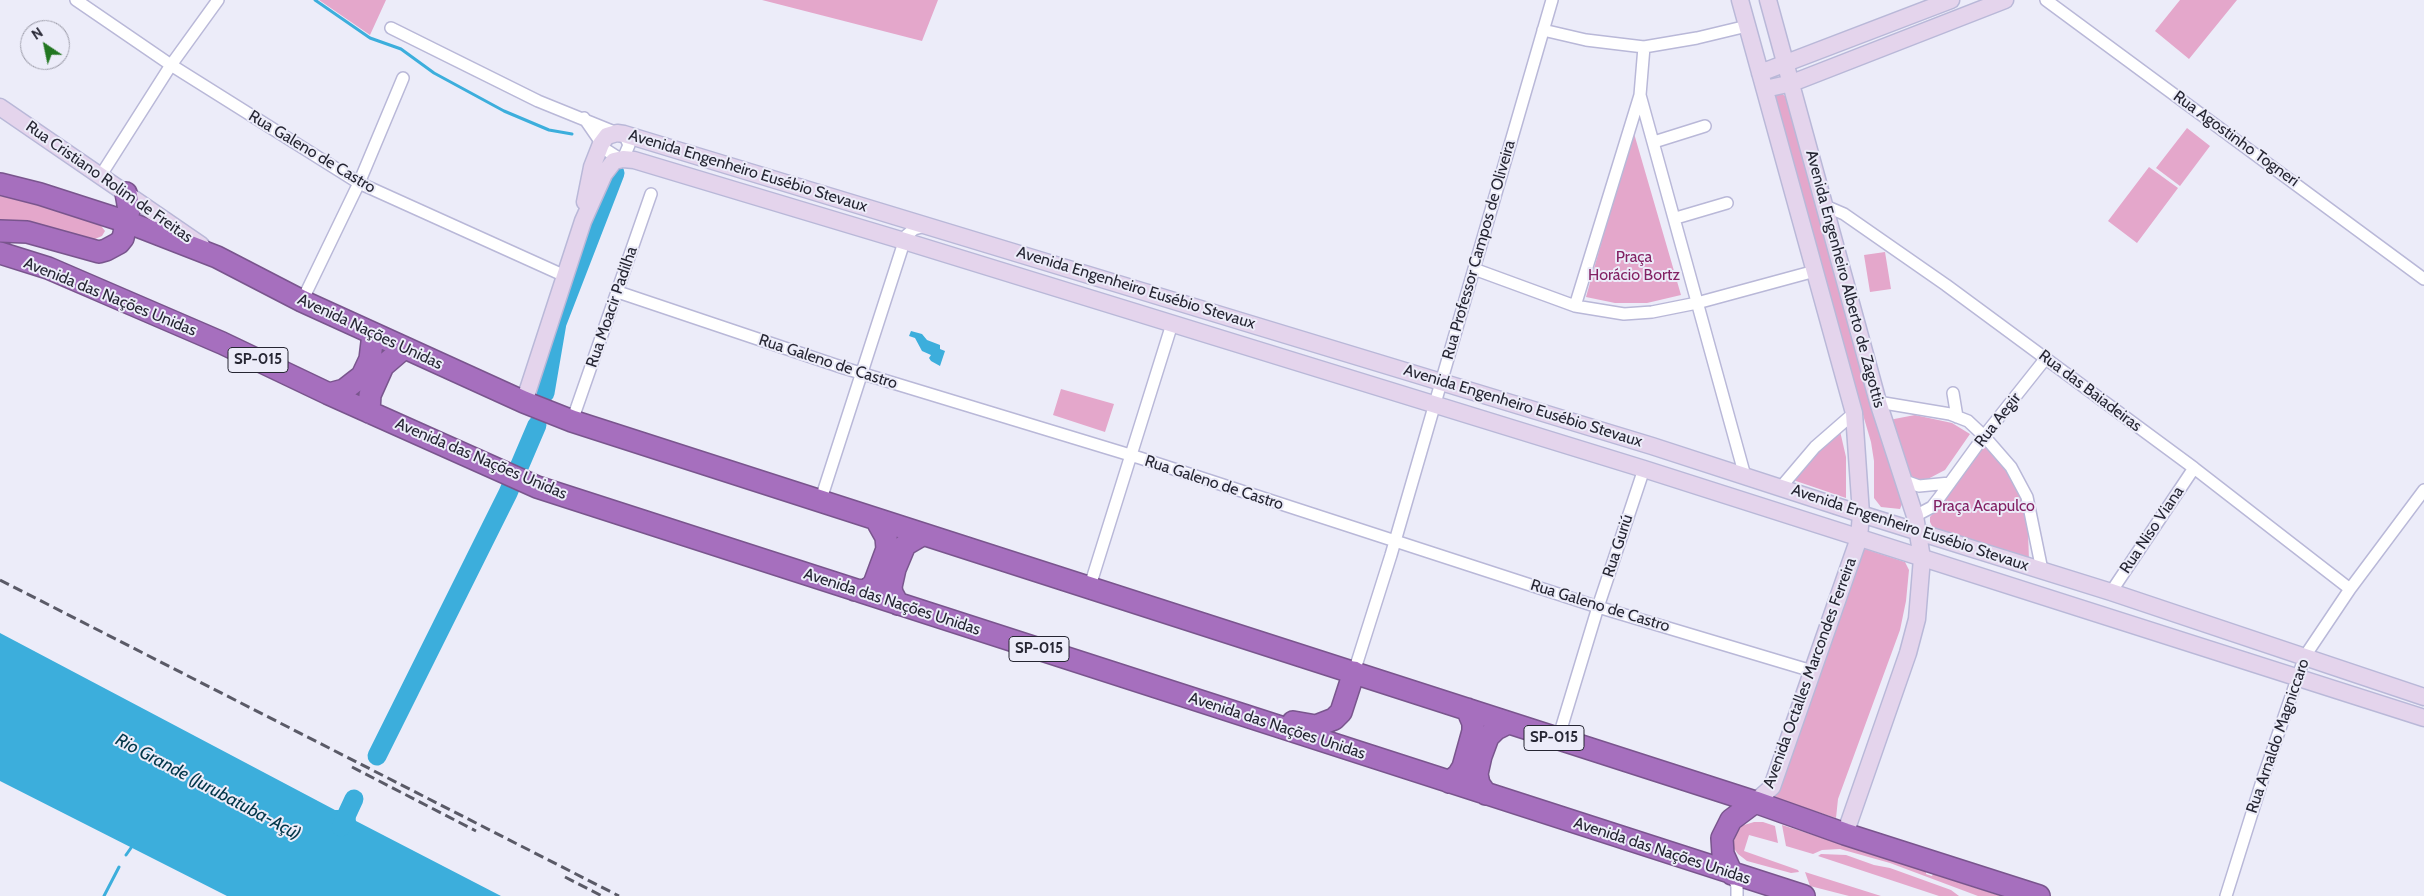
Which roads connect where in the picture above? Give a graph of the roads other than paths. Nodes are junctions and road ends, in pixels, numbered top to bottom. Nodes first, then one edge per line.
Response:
1 (76, 0) edge
2 (218, 0) edge
3 (1552, 0) edge
4 (1740, 0) edge
5 (1768, 0) edge
6 (1952, 0) edge
7 (2005, 0) edge
8 (2046, 0) edge
9 (1976, 5) edge
10 (1747, 26) junction
11 (390, 28) dead end
12 (1543, 30) junction
13 (1644, 47) junction
14 (1829, 47) junction
15 (1786, 64) junction
16 (171, 65) junction
17 (1832, 67) junction
18 (1760, 73) junction
19 (403, 78) dead end
20 (1792, 83) junction
21 (1765, 89) junction
22 (1640, 95) junction
23 (0, 107) edge
24 (584, 118) junction
25 (1705, 126) dead end
26 (621, 133) junction
27 (1654, 142) junction
28 (602, 144) junction
29 (622, 159) junction
30 (101, 175) junction
31 (358, 183) junction
32 (4, 186) edge
33 (126, 193) junction
34 (651, 194) dead end
35 (1727, 203) dead end
36 (1823, 205) junction
37 (1676, 218) junction
38 (583, 221) junction
39 (128, 222) junction
40 (931, 226) junction
41 (0, 231) edge
42 (904, 240) junction
43 (0, 254) edge
44 (217, 257) junction
45 (1474, 269) junction
46 (1815, 271) junction
47 (565, 276) junction
48 (2424, 278) edge
49 (618, 292) junction
50 (302, 301) junction
51 (1697, 304) junction
52 (1576, 306) junction
53 (1172, 324) junction
54 (373, 334) junction
55 (404, 348) junction
56 (2046, 358) junction
57 (1369, 359) junction
58 (862, 374) junction
59 (1334, 374) junction
60 (1441, 381) junction
61 (1953, 393) dead end
62 (329, 394) junction
63 (1878, 402) junction
64 (529, 404) junction
65 (1434, 405) junction
66 (369, 412) junction
67 (1854, 413) junction
68 (1957, 417) junction
69 (566, 419) junction
70 (1984, 436) junction
71 (1669, 451) junction
72 (1131, 456) junction
73 (2194, 468) junction
74 (1644, 469) junction
75 (1745, 476) junction
76 (1904, 480) junction
77 (1950, 483) junction
78 (1782, 487) junction
79 (2424, 490) edge
80 (820, 502) junction
81 (1860, 514) junction
82 (877, 520) junction
83 (1916, 524) junction
84 (922, 535) junction
85 (1859, 538) junction
86 (1395, 541) junction
87 (1992, 554) junction
88 (1922, 558) junction
89 (2042, 570) junction
90 (1976, 574) junction
91 (1089, 589) junction
92 (2350, 589) junction
93 (856, 590) junction
94 (2111, 592) junction
95 (898, 604) junction
96 (1598, 607) junction
97 (2305, 656) junction
98 (1812, 671) junction
99 (1354, 672) junction
100 (2297, 678) junction
101 (2424, 697) edge
102 (1467, 709) junction
103 (1226, 710) junction
104 (2424, 718) edge
105 (1508, 723) junction
106 (1558, 739) junction
107 (1449, 782) junction
108 (1486, 794) junction
109 (1755, 802) junction
110 (1845, 834) junction
111 (1732, 874) junction
112 (2017, 892) edge
113 (1737, 896) edge
114 (1804, 896) edge
115 (2039, 896) edge
116 (2226, 896) edge

1 - 16 street, Rua Galeno de Castro
2 - 16 street
3 - 12 street, Rua Professor Campos de Oliveira
4 - 10 main road, Avenida Engenheiro Alberto de Zagottis
5 - 15 main road, Avenida Engenheiro Alberto de Zagottis
6 - 14 main road
7 - 9 main road
8 - 48 street, Rua Agostinho Togneri
9 - 17 main road
10 - 13 street
10 - 18 main road, Avenida Engenheiro Alberto de Zagottis
11 - 24 street, Avenida Engenheiro Eusébio Stevaux
12 - 13 street
12 - 45 street, Rua Professor Campos de Oliveira
13 - 22 street
14 - 15 main road
14 - 17 main road
15 - 18 main road
15 - 20 main road, Avenida Engenheiro Alberto de Zagottis
16 - 30 street
16 - 31 street, Rua Galeno de Castro
17 - 20 main road
18 - 21 main road, Avenida Engenheiro Alberto de Zagottis
19 - 31 street
20 - 21 main road
20 - 36 main road, Avenida Engenheiro Alberto de Zagottis
21 - 46 main road, Avenida Engenheiro Alberto de Zagottis
22 - 27 street
22 - 52 street
23 - 30 main road, Rua Cristiano Rolim de Freitas
24 - 26 street, Avenida Engenheiro Eusébio Stevaux
24 - 28 street, Avenida Engenheiro Eusébio Stevaux
25 - 27 street
26 - 28 main road, Avenida Engenheiro Eusébio Stevaux
26 - 29 street
26 - 40 main road, Avenida Engenheiro Eusébio Stevaux
27 - 37 street
28 - 29 street, Avenida Engenheiro Eusébio Stevaux
28 - 38 main road
29 - 38 main road, Avenida Engenheiro Eusébio Stevaux
29 - 42 main road, Avenida Engenheiro Eusébio Stevaux
30 - 33 main road, Rua Cristiano Rolim de Freitas
31 - 47 street, Rua Galeno de Castro
31 - 50 street
32 - 39 highway, SP-015
33 - 39 highway
33 - 44 main road, Rua Cristiano Rolim de Freitas
34 - 49 street, Rua Moacir Padilha
35 - 37 street
36 - 56 street, Rua das Baiadeiras
36 - 63 main road, Avenida Engenheiro Alberto de Zagottis
37 - 51 street
38 - 47 main road
39 - 41 highway
39 - 44 highway, SP-015
40 - 42 street
40 - 57 main road, Avenida Engenheiro Eusébio Stevaux
42 - 53 main road, Avenida Engenheiro Eusébio Stevaux
42 - 58 street
43 - 62 highway, Avenida das Nações Unidas / SP-015
44 - 50 highway, Avenida Nações Unidas / SP-015
45 - 52 street
45 - 60 street, Rua Professor Campos de Oliveira
46 - 51 street
46 - 67 main road, Avenida Engenheiro Alberto de Zagottis
47 - 64 main road
49 - 58 street, Rua Galeno de Castro
49 - 69 street, Rua Moacir Padilha
50 - 54 highway, Avenida Nações Unidas / SP-015
51 - 52 street
51 - 75 street
53 - 59 main road, Avenida Engenheiro Eusébio Stevaux
53 - 72 street
54 - 55 highway, Avenida Nações Unidas / SP-015
54 - 62 highway
55 - 64 highway, Avenida Nações Unidas / SP-015
55 - 66 highway
56 - 70 street, Rua Aegir
56 - 73 street, Rua das Baiadeiras
57 - 59 main road
57 - 60 main road, Avenida Engenheiro Eusébio Stevaux
58 - 72 street, Rua Galeno de Castro
58 - 80 street
59 - 65 main road, Avenida Engenheiro Eusébio Stevaux
60 - 65 street, Rua Professor Campos de Oliveira
60 - 71 main road, Avenida Engenheiro Eusébio Stevaux
61 - 68 street
62 - 66 highway, Avenida das Nações Unidas / SP-015
63 - 68 street
63 - 76 main road, Avenida Engenheiro Alberto de Zagottis
64 - 69 highway, SP-015
65 - 74 main road, Avenida Engenheiro Eusébio Stevaux
65 - 86 street, Rua Professor Campos de Oliveira
66 - 93 highway, Avenida das Nações Unidas / SP-015
67 - 78 street
67 - 81 main road, Avenida Engenheiro Alberto de Zagottis
68 - 70 street
69 - 80 highway, SP-015
70 - 77 street, Rua Aegir
70 - 89 street
71 - 74 main road
71 - 75 main road, Avenida Engenheiro Eusébio Stevaux
72 - 86 street, Rua Galeno de Castro
72 - 91 street
73 - 92 street, Rua das Baiadeiras
73 - 94 street, Rua Niso Viana
74 - 85 main road, Avenida Engenheiro Eusébio Stevaux
74 - 96 street, Rua Guriú
75 - 78 main road, Avenida Engenheiro Eusébio Stevaux
76 - 77 street
76 - 83 main road, Avenida Engenheiro Alberto de Zagottis
77 - 83 street, Rua Aegir
78 - 81 main road, Avenida Engenheiro Eusébio Stevaux
79 - 92 street, Rua Arnaldo Magniccaro
80 - 82 highway, SP-015
81 - 83 main road, Avenida Engenheiro Eusébio Stevaux
81 - 85 main road, Avenida Engenheiro Alberto de Zagottis
82 - 84 highway, SP-015
82 - 93 highway
83 - 87 main road, Avenida Engenheiro Eusébio Stevaux
83 - 88 main road, Avenida Engenheiro Alberto de Zagottis
84 - 91 highway, SP-015
84 - 95 highway
85 - 88 main road, Avenida Engenheiro Eusébio Stevaux
85 - 98 main road, Avenida Octalles Marcondes Ferreira
86 - 96 street, Rua Galeno de Castro
86 - 99 street, Rua Professor Campos de Oliveira
87 - 89 main road, Avenida Engenheiro Eusébio Stevaux
87 - 90 main road
88 - 90 main road, Avenida Engenheiro Eusébio Stevaux
88 - 110 main road
89 - 94 main road, Avenida Engenheiro Eusébio Stevaux
90 - 100 main road, Avenida Engenheiro Eusébio Stevaux
91 - 99 highway, SP-015
92 - 97 street, Rua Arnaldo Magniccaro
93 - 95 highway, Avenida das Nações Unidas / SP-015
94 - 97 main road, Avenida Engenheiro Eusébio Stevaux
95 - 103 highway, Avenida das Nações Unidas / SP-015
96 - 98 street, Rua Galeno de Castro
96 - 106 street, Rua Guriú
97 - 100 street, Rua Arnaldo Magniccaro
97 - 101 main road, Avenida Engenheiro Eusébio Stevaux
98 - 109 main road, Avenida Octalles Marcondes Ferreira
99 - 102 highway, SP-015
99 - 103 highway
100 - 104 main road, Avenida Engenheiro Eusébio Stevaux
100 - 116 street, Rua Arnaldo Magniccaro
102 - 105 highway, SP-015
102 - 107 highway
103 - 107 highway, Avenida das Nações Unidas / SP-015
105 - 106 highway, SP-015
105 - 108 highway
106 - 109 highway, SP-015
107 - 108 highway, Avenida das Nações Unidas / SP-015
108 - 111 highway, Avenida das Nações Unidas / SP-015
109 - 110 highway, SP-015
109 - 111 highway
110 - 112 highway, SP-015
111 - 113 street
111 - 114 highway, Avenida das Nações Unidas / SP-015
112 - 115 highway, SP-015

